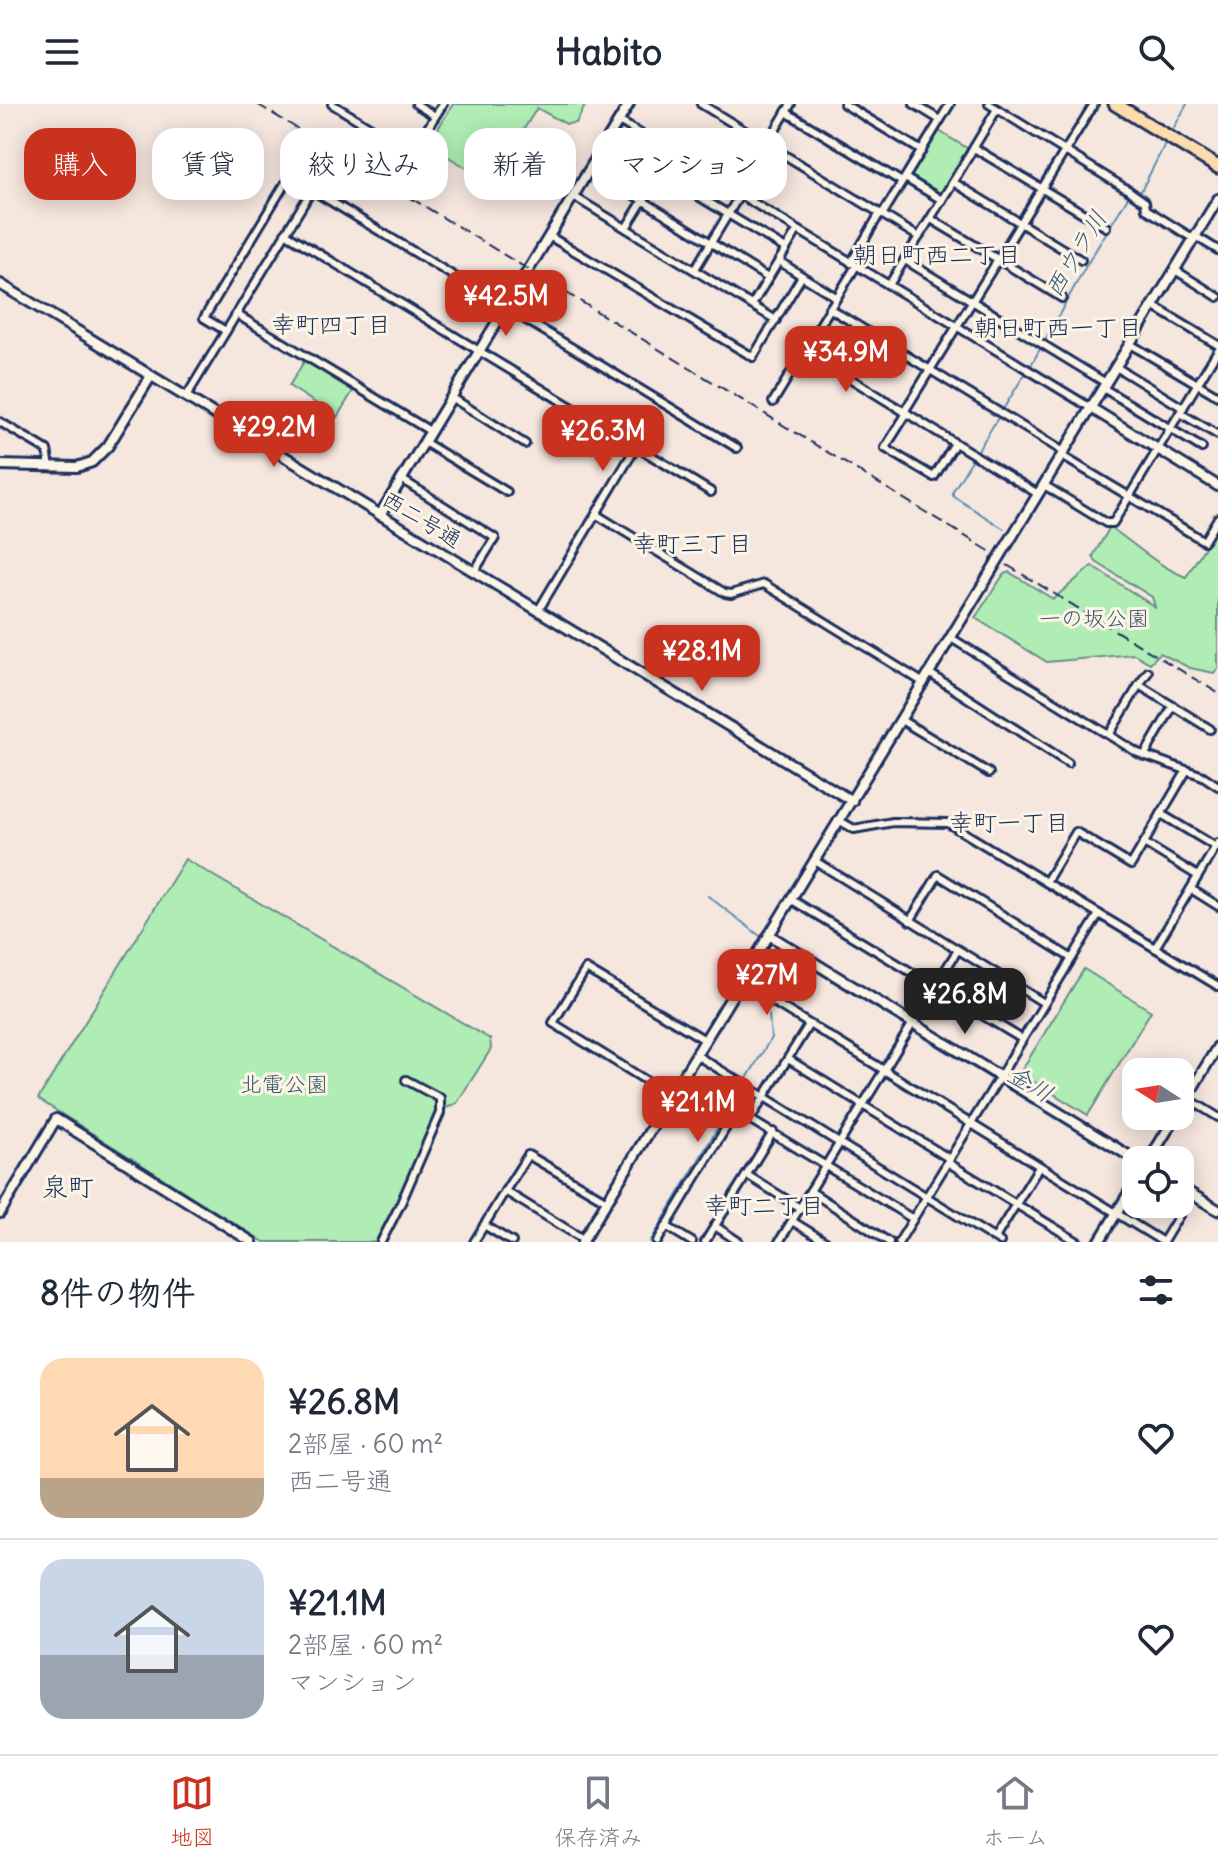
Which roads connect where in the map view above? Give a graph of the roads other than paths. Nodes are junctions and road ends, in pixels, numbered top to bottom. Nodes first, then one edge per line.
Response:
1 (332, 104) edge
2 (416, 104) edge
3 (443, 104) edge
4 (629, 104) edge
5 (791, 104) edge
6 (844, 104) edge
7 (914, 104) edge
8 (950, 104) edge
9 (989, 104) edge
10 (1094, 104) edge
11 (1115, 104) edge
12 (706, 105) edge
13 (997, 109) junction
14 (786, 112) junction
15 (435, 116) junction
16 (940, 120) junction
17 (619, 121) junction
18 (630, 128) edge
19 (742, 128) edge
20 (776, 128) edge
21 (974, 148) junction
22 (922, 151) junction
23 (1065, 151) junction
24 (787, 156) edge
25 (1218, 167) edge
26 (590, 168) junction
27 (904, 180) junction
28 (953, 182) junction
29 (1043, 187) junction
30 (576, 191) edge
31 (280, 192) edge
32 (576, 198) edge
33 (1218, 199) edge
34 (306, 200) edge
35 (328, 200) edge
36 (571, 200) edge
37 (705, 200) edge
38 (737, 200) edge
39 (746, 200) edge
40 (942, 200) junction
41 (643, 201) junction
42 (728, 214) junction
43 (881, 214) junction
44 (931, 219) junction
45 (1021, 223) junction
46 (1106, 227) dead end
47 (626, 228) junction
48 (797, 231) junction
49 (285, 233) junction
50 (549, 236) junction
51 (919, 237) junction
52 (1195, 238) junction
53 (712, 242) junction
54 (786, 249) junction
55 (1218, 250) edge
56 (999, 259) junction
57 (905, 260) junction
58 (1081, 260) dead end
59 (779, 261) junction
60 (853, 264) junction
61 (695, 269) junction
62 (1175, 270) junction
63 (802, 276) junction
64 (768, 278) junction
65 (0, 284) edge
66 (889, 285) junction
67 (836, 297) junction
68 (1218, 297) edge
69 (1062, 298) dead end
70 (973, 301) junction
71 (752, 305) junction
72 (1153, 306) junction
73 (505, 307) junction
74 (829, 308) junction
75 (236, 314) junction
76 (776, 320) junction
77 (957, 327) junction
78 (226, 331) junction
79 (1130, 344) junction
80 (1218, 347) edge
81 (804, 350) junction
82 (478, 351) junction
83 (1116, 367) junction
84 (930, 369) junction
85 (151, 376) junction
86 (1198, 384) junction
87 (1104, 386) junction
88 (1218, 396) edge
89 (186, 397) junction
90 (451, 397) junction
91 (773, 402) dead end
92 (1091, 408) junction
93 (1181, 410) junction
94 (906, 412) junction
95 (0, 422) edge
96 (1169, 430) junction
97 (430, 431) junction
98 (1218, 435) edge
99 (424, 442) junction
100 (955, 443) junction
101 (525, 444) dead end
102 (636, 447) junction
103 (737, 448) dead end
104 (1202, 448) dead end
105 (1158, 449) junction
106 (1063, 454) junction
107 (0, 465) edge
108 (50, 467) junction
109 (401, 479) junction
110 (1044, 485) junction
111 (1218, 486) edge
112 (507, 492) dead end
113 (711, 492) dead end
114 (1038, 494) junction
115 (1128, 497) junction
116 (380, 515) junction
117 (597, 515) junction
118 (1218, 518) edge
119 (474, 572) junction
120 (538, 611) junction
121 (951, 638) junction
122 (1148, 672) dead end
123 (929, 673) junction
124 (924, 683) junction
125 (1139, 685) junction
126 (1173, 706) junction
127 (901, 720) junction
128 (1210, 729) dead end
129 (1109, 735) junction
130 (1144, 756) junction
131 (1068, 763) dead end
132 (1187, 770) junction
133 (989, 773) dead end
134 (1218, 786) edge
135 (852, 801) junction
136 (1161, 814) junction
137 (840, 821) junction
138 (1144, 843) junction
139 (1217, 845) edge
140 (815, 861) junction
141 (1198, 876) junction
142 (1046, 882) junction
143 (1191, 889) junction
144 (792, 900) junction
145 (1218, 906) edge
146 (1099, 914) junction
147 (910, 921) junction
148 (769, 935) junction
149 (1155, 948) junction
150 (957, 951) junction
151 (1071, 958) junction
152 (741, 982) junction
153 (1218, 986) edge
154 (936, 987) junction
155 (1044, 1003) junction
156 (913, 1024) junction
157 (808, 1026) junction
158 (1022, 1039) junction
159 (705, 1040) junction
160 (1218, 1046) edge
161 (696, 1055) junction
162 (788, 1059) junction
163 (884, 1072) junction
164 (1000, 1076) junction
165 (406, 1080) dead end
166 (1194, 1086) edge
167 (671, 1096) junction
168 (764, 1098) junction
169 (1194, 1102) edge
170 (863, 1105) junction
171 (1218, 1117) edge
172 (751, 1118) junction
173 (970, 1124) junction
174 (773, 1132) junction
175 (839, 1144) junction
176 (1122, 1151) edge
177 (948, 1160) junction
178 (827, 1164) junction
179 (1039, 1167) junction
180 (747, 1175) junction
181 (505, 1191) junction
182 (810, 1191) junction
183 (1194, 1195) edge
184 (927, 1197) junction
185 (607, 1201) junction
186 (1122, 1204) edge
187 (1016, 1205) junction
188 (800, 1208) junction
189 (1218, 1210) edge
190 (0, 1213) edge
191 (1116, 1214) junction
192 (1178, 1218) edge
193 (913, 1219) junction
194 (792, 1221) junction
195 (484, 1225) junction
196 (666, 1226) junction
197 (715, 1226) junction
198 (998, 1240) edge
199 (582, 1241) edge
200 (252, 1242) edge
201 (381, 1242) edge
202 (474, 1242) edge
203 (512, 1242) edge
204 (657, 1242) edge
205 (692, 1242) edge
206 (705, 1242) edge
207 (739, 1242) edge
208 (779, 1242) edge
209 (826, 1242) edge
210 (889, 1242) edge
211 (899, 1242) edge
212 (1078, 1242) edge
213 (1099, 1242) edge
214 (1163, 1242) edge

1 - 15 street
2 - 15 street
3 - 15 street
4 - 17 street
5 - 14 street
6 - 22 street
7 - 16 street
8 - 16 street
9 - 13 street
10 - 23 street
11 - 25 highway
12 - 19 street
13 - 21 street
13 - 23 street
14 - 20 street
14 - 27 street
16 - 22 street
17 - 18 street
17 - 26 street
21 - 28 street
21 - 29 street
22 - 27 street
23 - 29 street
23 - 52 street
24 - 43 street
26 - 30 street
26 - 41 street
27 - 40 street
27 - 43 street
28 - 40 street
28 - 45 street
29 - 45 street
29 - 46 street
31 - 78 street
32 - 47 street
33 - 52 street
34 - 49 street
35 - 73 street
36 - 50 street
37 - 42 street
38 - 42 street
39 - 48 street
40 - 44 street
41 - 47 street
41 - 53 street
42 - 53 street
42 - 54 street
43 - 51 street
43 - 60 street
44 - 51 street
44 - 56 street
45 - 56 street
45 - 58 street
47 - 61 street
48 - 54 street
48 - 60 street
49 - 75 street
49 - 82 street
50 - 73 street
50 - 76 street
51 - 57 street
52 - 55 street
52 - 62 street
53 - 61 street
53 - 64 street
54 - 59 street
56 - 69 street
56 - 70 street
57 - 66 street
57 - 70 street
59 - 63 street
59 - 64 street
60 - 66 street
60 - 67 street
61 - 71 street
62 - 68 street
62 - 72 street
63 - 67 street
63 - 76 street
64 - 71 street
65 - 85 street, 西二号通
66 - 77 street
67 - 74 street
70 - 77 street
70 - 87 street
71 - 76 street
72 - 79 street
72 - 80 street
73 - 82 street
73 - 103 street
74 - 81 street
74 - 84 street
75 - 78 street
75 - 97 street
77 - 84 street
77 - 92 street
78 - 89 street
79 - 83 street
79 - 86 street
80 - 86 street
81 - 91 street
81 - 94 street
82 - 90 street
82 - 102 street
83 - 87 street
83 - 93 street
84 - 94 street
84 - 106 street
85 - 89 street, 西二号通
85 - 108 street
86 - 88 street
86 - 93 street
87 - 92 street
87 - 96 street
89 - 116 street, 西二号通
90 - 97 street
90 - 101 street
92 - 105 street
92 - 106 street
93 - 96 street
93 - 98 street
94 - 100 street
94 - 100 street
95 - 108 street
96 - 104 street
96 - 105 street
97 - 99 street
99 - 109 street
99 - 112 street
100 - 114 street
102 - 113 street
102 - 117 street
105 - 111 street
105 - 115 street
106 - 110 street
106 - 115 street
107 - 108 street
109 - 116 street
109 - 119 street
110 - 114 street
110 - 115 street
114 - 121 street
115 - 118 street
116 - 119 street, 西二号通
117 - 120 street
117 - 124 street
119 - 120 street, 西二号通
120 - 135 street, 西二号通
121 - 123 street
121 - 129 street
122 - 125 street
123 - 124 street
123 - 131 street
124 - 127 street
125 - 126 street
125 - 129 street
126 - 128 street
126 - 130 street
127 - 133 street
127 - 135 street
129 - 130 street
130 - 132 street
132 - 134 street
132 - 136 street
135 - 137 street
136 - 138 street
136 - 139 street
137 - 140 street
137 - 142 street
138 - 141 street
138 - 142 street
139 - 141 street
140 - 144 street
140 - 147 street
141 - 143 street
142 - 146 street
143 - 145 street
143 - 149 street
144 - 148 street
144 - 154 street
146 - 149 street
146 - 151 street
147 - 150 street
147 - 151 street
148 - 152 street
148 - 156 street
149 - 153 street
150 - 154 street
150 - 155 street
151 - 155 street
152 - 157 street
152 - 159 street
154 - 156 street
154 - 158 street
155 - 158 street
156 - 163 street
156 - 164 street
157 - 162 street
157 - 163 street
158 - 164 street
159 - 161 street
159 - 167 street
160 - 166 street
161 - 167 street
161 - 168 street
162 - 168 street
162 - 170 street
163 - 170 street
163 - 173 street
164 - 173 street
164 - 176 street
165 - 201 street
167 - 185 street
168 - 172 street
168 - 175 street
169 - 171 street
170 - 175 street
170 - 177 street
172 - 174 street
172 - 196 street
173 - 177 street
173 - 179 street
174 - 178 street
174 - 180 street
175 - 178 street
175 - 184 street
177 - 184 street
177 - 187 street
178 - 182 street
178 - 193 street
179 - 187 street
179 - 191 street
180 - 188 street
180 - 197 street
181 - 185 street
181 - 195 street
181 - 199 street
182 - 188 street
182 - 210 street
183 - 189 street
184 - 193 street
184 - 198 street
185 - 199 street
186 - 191 street
187 - 198 street
187 - 212 street
188 - 194 street
190 - 200 street
191 - 213 street
191 - 214 street
192 - 214 street
193 - 211 street
194 - 208 street
194 - 209 street
195 - 202 street
195 - 203 street
196 - 204 street
196 - 205 street
197 - 206 street
197 - 207 street

